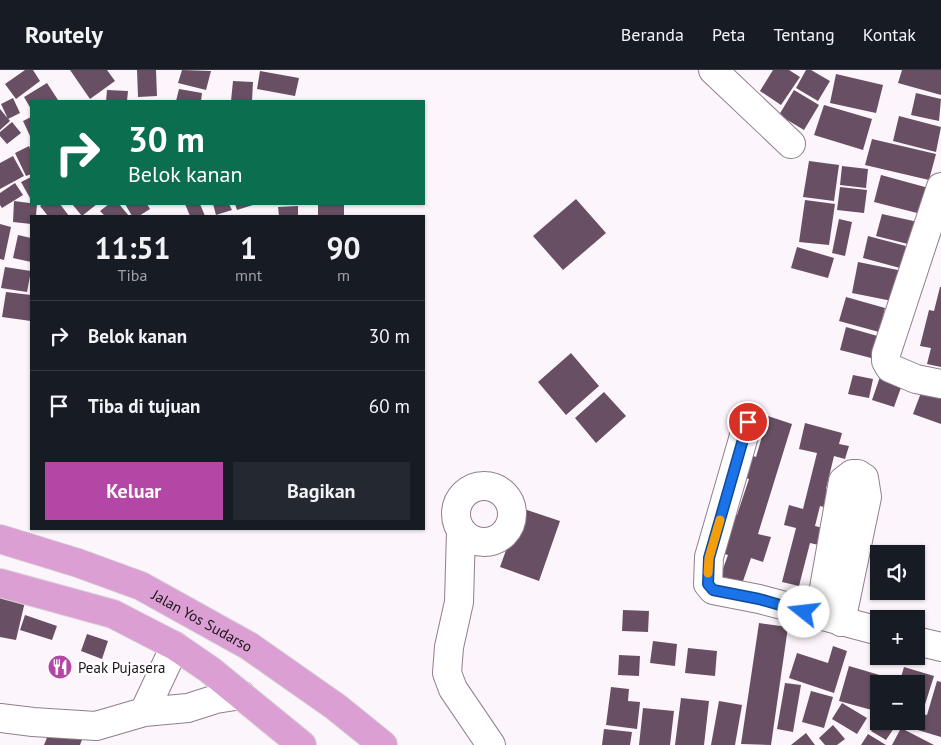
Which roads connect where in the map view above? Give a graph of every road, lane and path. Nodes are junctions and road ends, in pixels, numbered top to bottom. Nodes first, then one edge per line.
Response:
1 (713, 70) edge
2 (791, 144) dead end
3 (941, 187) edge
4 (941, 384) edge
5 (748, 422) dead end
6 (461, 531) dead end
7 (0, 539) edge
8 (0, 583) edge
9 (870, 629) edge
10 (925, 643) edge
11 (175, 646) junction
12 (941, 647) edge
13 (241, 695) junction
14 (144, 712) junction
15 (0, 718) edge
16 (302, 745) edge
17 (383, 745) edge
18 (491, 745) edge

1 - 2 street
3 - 4 street
5 - 9 street
6 - 18 street
7 - 17 main road, Jalan Yos Sudarso
8 - 11 main road
10 - 12 street
11 - 13 main road
11 - 14 street
13 - 14 street
13 - 16 main road
14 - 15 street

